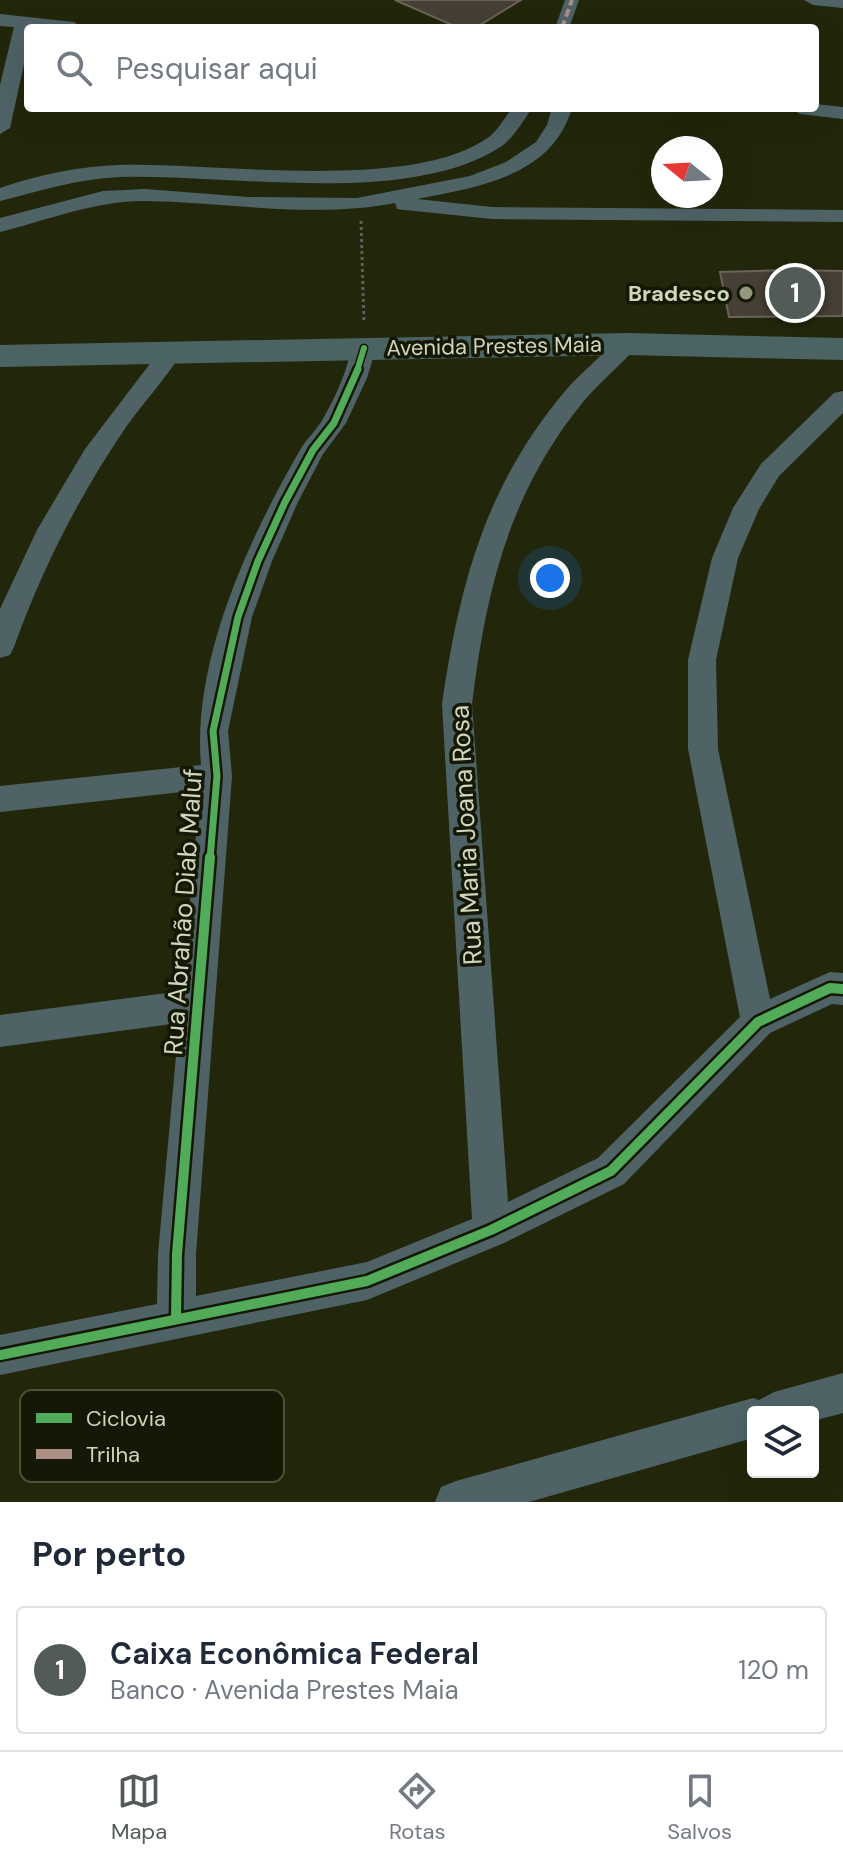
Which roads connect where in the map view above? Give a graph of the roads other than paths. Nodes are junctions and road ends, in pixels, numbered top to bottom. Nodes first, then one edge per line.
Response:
1 (572, 0) edge
2 (813, 0) edge
3 (843, 3) edge
4 (0, 20) edge
5 (24, 22) junction
6 (41, 24) edge
7 (563, 24) edge
8 (819, 110) edge
9 (520, 112) edge
10 (561, 112) edge
11 (843, 113) edge
12 (0, 128) edge
13 (475, 181) junction
14 (0, 195) edge
15 (368, 203) junction
16 (492, 213) junction
17 (843, 216) edge
18 (0, 225) edge
19 (627, 344) junction
20 (364, 348) junction
21 (843, 349) edge
22 (170, 353) junction
23 (0, 356) edge
24 (843, 399) edge
25 (0, 647) edge
26 (217, 776) junction
27 (0, 799) edge
28 (843, 989) edge
29 (197, 1005) junction
30 (758, 1022) junction
31 (0, 1031) edge
32 (491, 1230) junction
33 (176, 1319) junction
34 (0, 1355) edge
35 (843, 1393) edge
36 (796, 1406) edge
37 (747, 1420) edge
38 (456, 1502) edge

1 - 7 street
2 - 3 street
4 - 5 street
5 - 6 street
5 - 12 street
8 - 11 street
9 - 14 street
10 - 13 street
13 - 15 street
13 - 16 street
15 - 16 street
15 - 18 street
16 - 17 street
19 - 20 main road, Avenida Prestes Maia
19 - 21 main road, Avenida Prestes Maia
19 - 32 street, Rua Maria Joana Rosa
20 - 22 main road, Avenida Prestes Maia
20 - 26 street, Rua Abrahão Diab Maluf
22 - 23 main road, Avenida Prestes Maia
22 - 25 street
24 - 30 street
26 - 27 street
26 - 29 street, Rua Abrahão Diab Maluf
28 - 30 street
29 - 31 street
29 - 33 street, Rua Abrahão Diab Maluf
30 - 32 street
32 - 33 street
33 - 34 street
35 - 36 street
37 - 38 street

